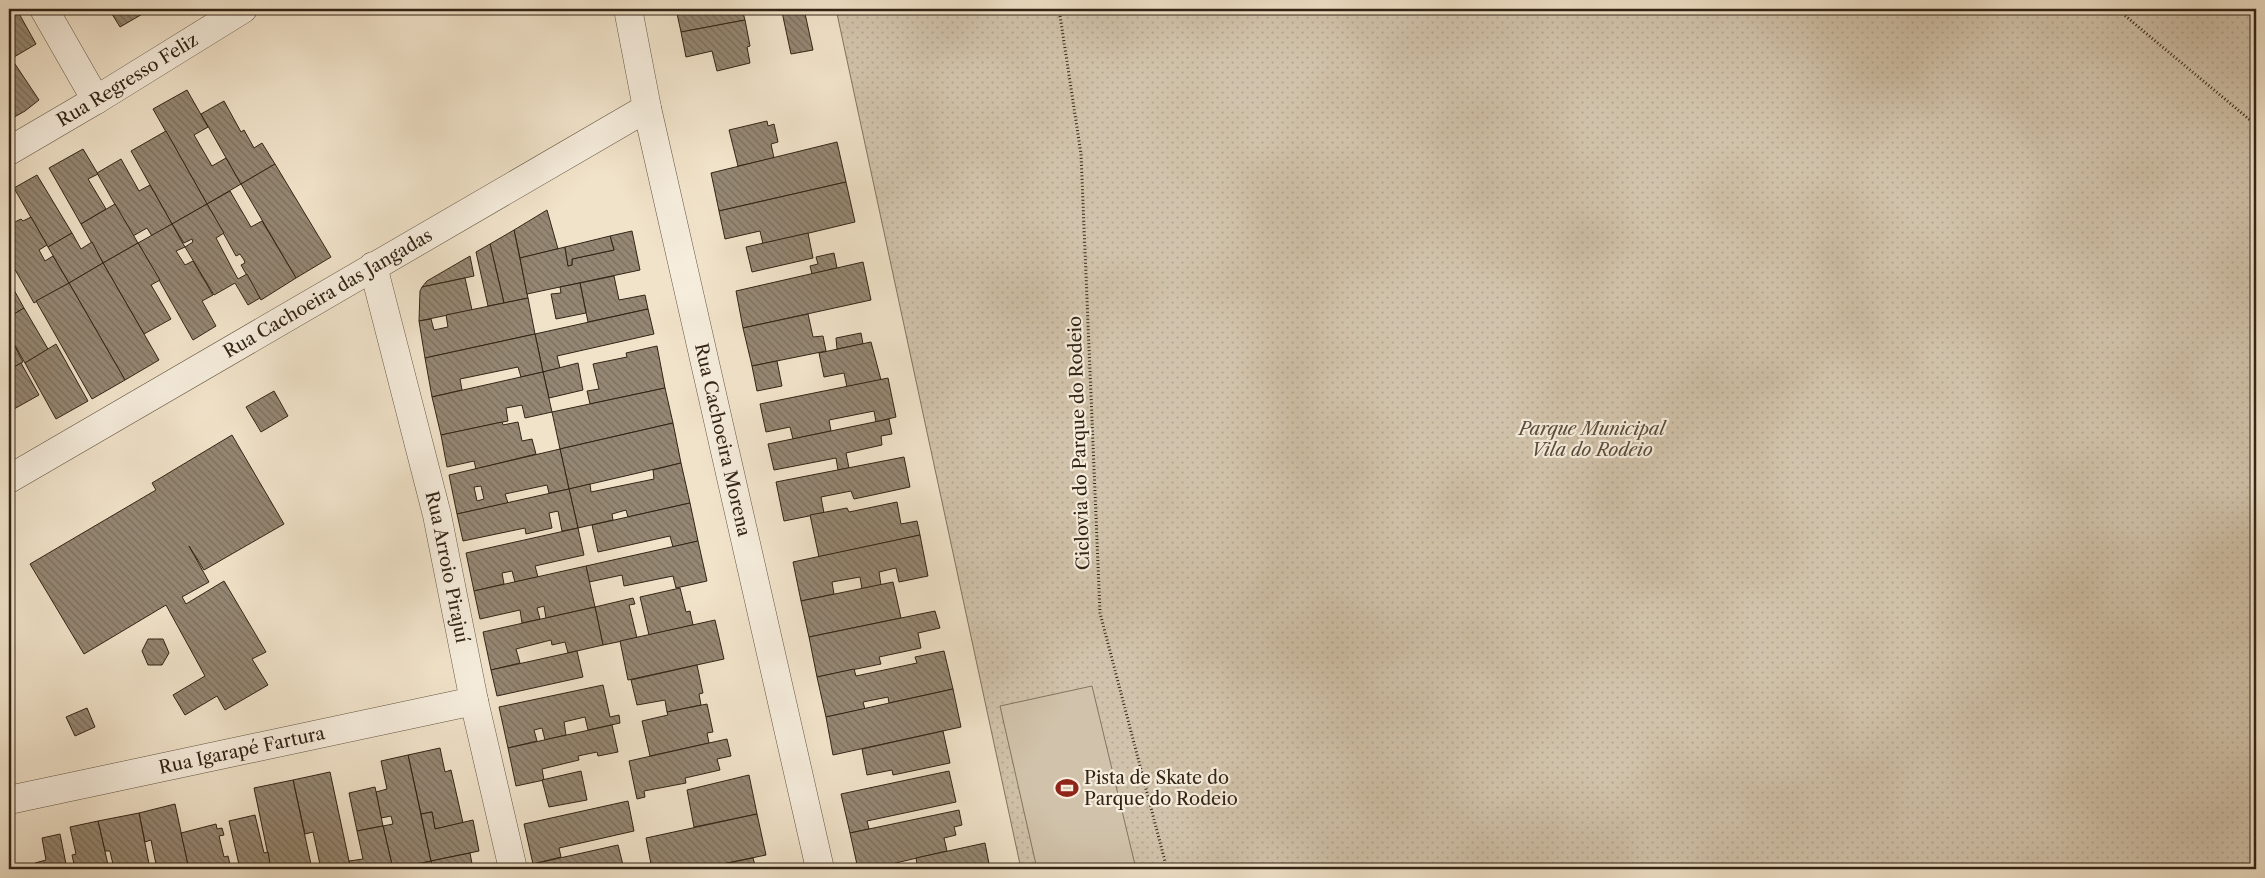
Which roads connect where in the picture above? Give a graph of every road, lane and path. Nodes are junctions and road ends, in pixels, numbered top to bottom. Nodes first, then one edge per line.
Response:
1 (44, 9) edge
2 (243, 9) edge
3 (628, 9) edge
4 (2117, 9) edge
5 (1060, 10) edge
6 (96, 100) junction
7 (647, 108) junction
8 (2256, 125) edge
9 (9, 150) edge
10 (373, 266) junction
11 (9, 479) edge
12 (474, 701) junction
13 (9, 800) edge
14 (513, 869) edge
15 (820, 869) edge
16 (1167, 869) edge

1 - 6 street
2 - 6 street, Rua Regresso Feliz
3 - 7 street, Rua Cachoeira Morena
4 - 8 path
5 - 16 path, Ciclovia do Parque do Rodeio
6 - 9 street, Rua Regresso Feliz
7 - 10 street, Rua Cachoeira das Jangadas
7 - 15 street, Rua Cachoeira Morena
10 - 11 street, Rua Cachoeira das Jangadas
10 - 12 street, Rua Arroio Pirajuí
12 - 13 street, Rua Igarapé Fartura
12 - 14 street, Rua Arroio Pirajuí

